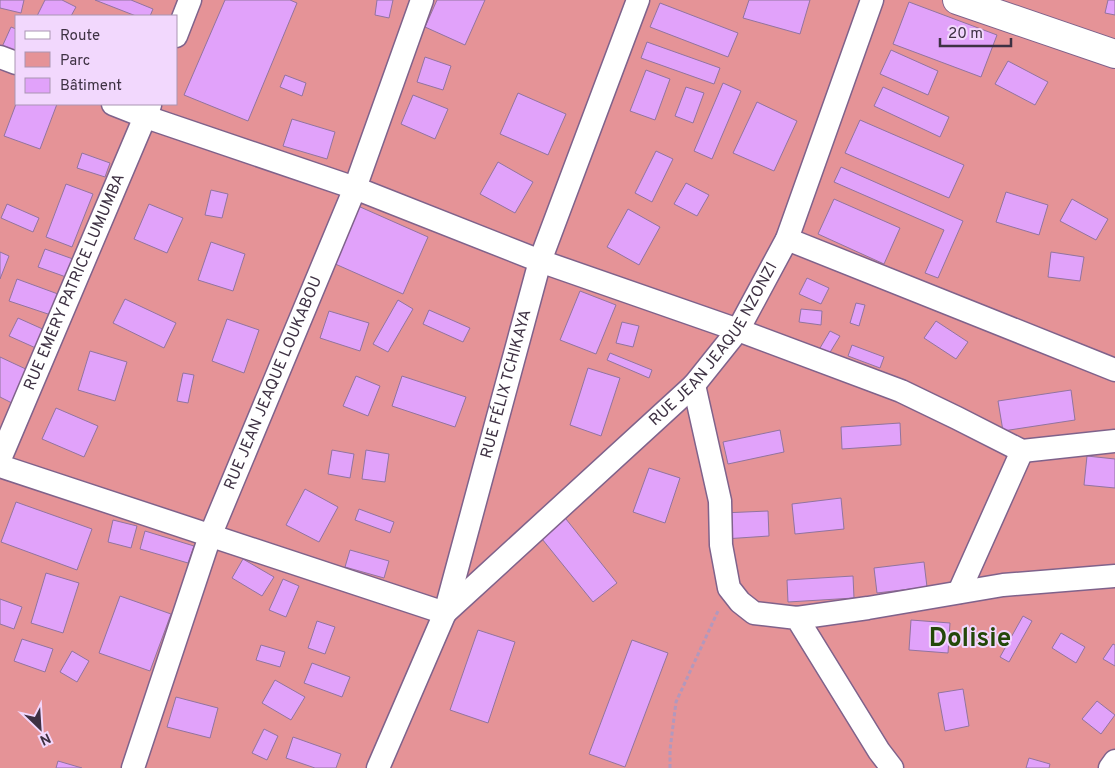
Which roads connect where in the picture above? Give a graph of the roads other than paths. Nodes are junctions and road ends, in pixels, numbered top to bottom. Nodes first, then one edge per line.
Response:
1 (190, 0) edge
2 (422, 0) edge
3 (638, 0) edge
4 (872, 0) edge
5 (957, 0) edge
6 (178, 31) edge
7 (1115, 54) edge
8 (0, 57) edge
9 (15, 64) edge
10 (118, 105) edge
11 (148, 111) edge
12 (355, 188) junction
13 (787, 239) junction
14 (540, 261) junction
15 (738, 330) junction
16 (1115, 370) edge
17 (694, 385) junction
18 (1115, 441) edge
19 (1022, 451) junction
20 (0, 459) edge
21 (0, 466) edge
22 (210, 536) junction
23 (1115, 576) edge
24 (959, 592) junction
25 (445, 613) junction
26 (797, 618) junction
27 (1115, 760) edge
28 (133, 768) edge
29 (378, 768) edge
30 (892, 768) edge
31 (1110, 768) edge

1 - 6 street
2 - 12 street, RUE JEAN JEAQUE LOUKABOU
3 - 14 street, RUE FÉLIX TCHIKAYA
4 - 13 street, RUE JEAN JEAQUE NZONZI
5 - 7 main road
8 - 9 street
10 - 11 street
11 - 12 street
11 - 20 street, RUE EMERY PATRICE LUMUMBA
12 - 14 street
12 - 22 street, RUE JEAN JEAQUE LOUKABOU
13 - 15 street, RUE JEAN JEAQUE NZONZI
13 - 16 street
14 - 15 street
14 - 25 street, RUE FÉLIX TCHIKAYA
15 - 17 street, RUE JEAN JEAQUE NZONZI
15 - 19 street
17 - 25 street, RUE JEAN JEAQUE NZONZI
17 - 26 street
18 - 19 street
19 - 24 street
21 - 22 street
22 - 25 street
22 - 28 street, RUE JEAN JEAQUE LOUKABOU
23 - 24 street
24 - 26 street
25 - 29 street, RUE FÉLIX TCHIKAYA
26 - 30 street
27 - 31 street

